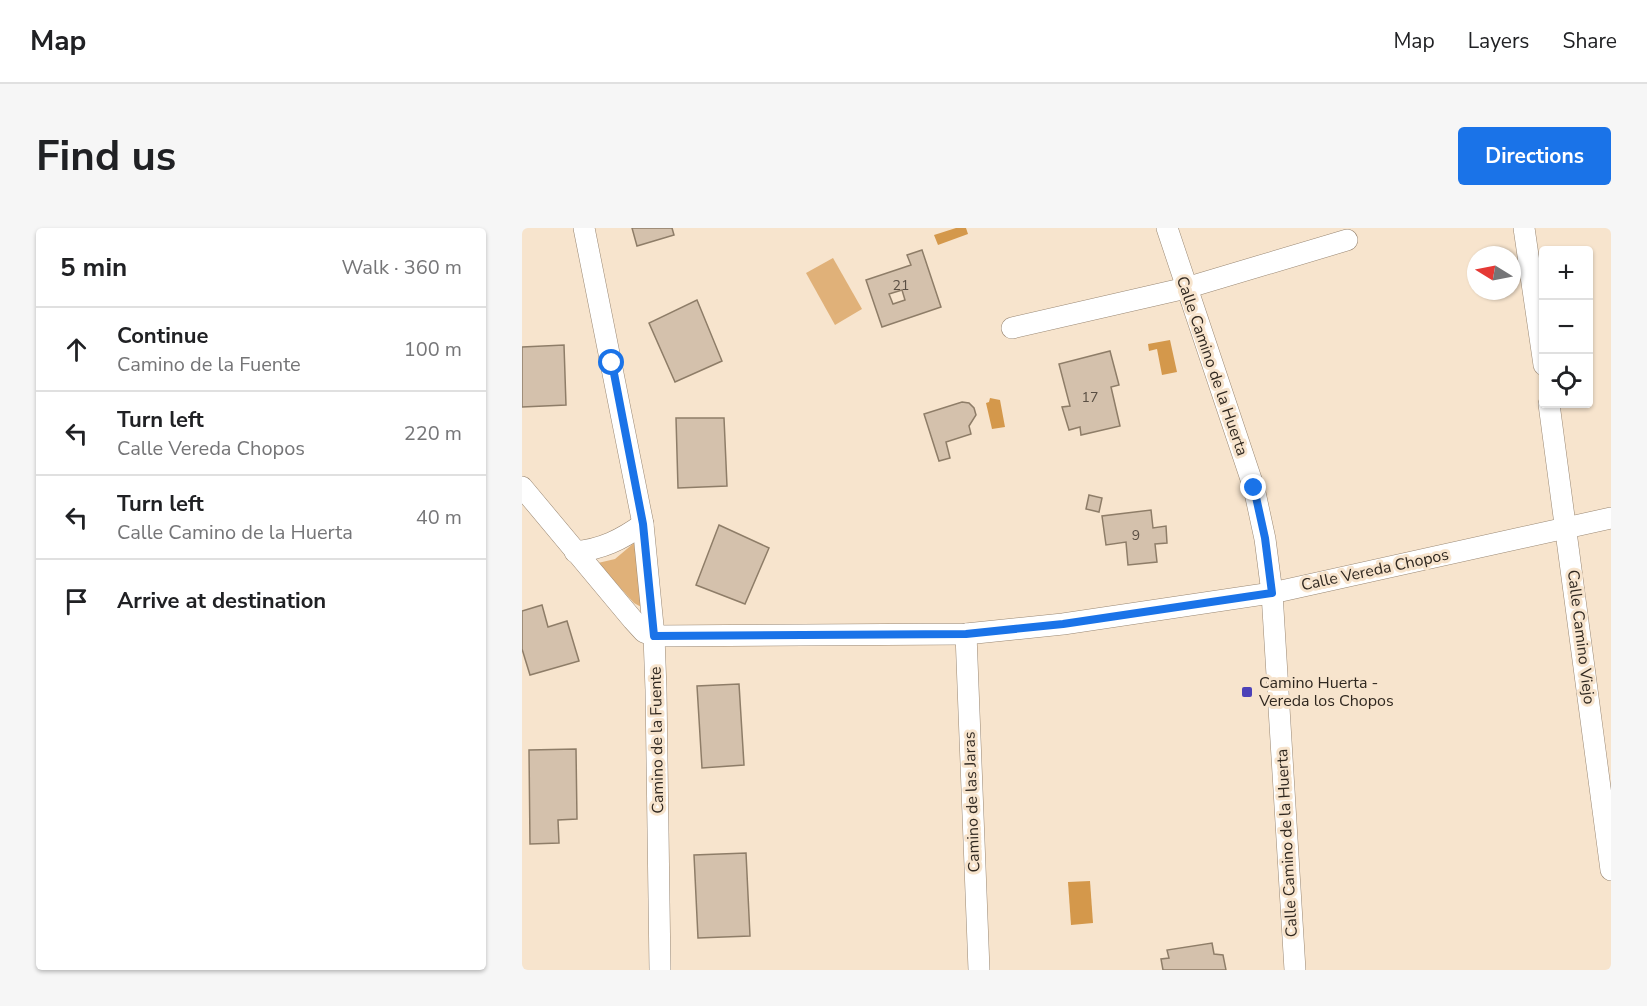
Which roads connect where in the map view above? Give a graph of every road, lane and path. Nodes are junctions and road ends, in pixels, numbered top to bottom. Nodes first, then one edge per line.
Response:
1 (584, 228) edge
2 (1167, 228) edge
3 (1524, 228) edge
4 (1347, 240) dead end
5 (1186, 288) junction
6 (1012, 328) dead end
7 (1542, 354) edge
8 (1550, 408) edge
9 (522, 487) edge
10 (1611, 518) edge
11 (643, 524) junction
12 (1567, 528) junction
13 (575, 552) junction
14 (1272, 593) junction
15 (966, 634) junction
16 (654, 636) junction
17 (1611, 870) edge
18 (660, 970) edge
19 (979, 970) edge
20 (1295, 970) edge

1 - 11 street, Camino de la Fuente
2 - 5 street, Calle Camino de la Huerta
3 - 7 street
4 - 5 street
5 - 6 street
5 - 14 street, Calle Camino de la Huerta
8 - 12 street, Calle Camino Viejo
9 - 13 street
10 - 12 street, Calle Vereda Chopos
11 - 13 street
11 - 16 street, Camino de la Fuente
12 - 14 street, Calle Vereda Chopos
12 - 17 street, Calle Camino Viejo
13 - 16 street
14 - 15 street, Calle Vereda Chopos
14 - 20 street, Calle Camino de la Huerta
15 - 16 street, Calle Vereda Chopos
15 - 19 street, Camino de las Jaras
16 - 18 street, Camino de la Fuente

